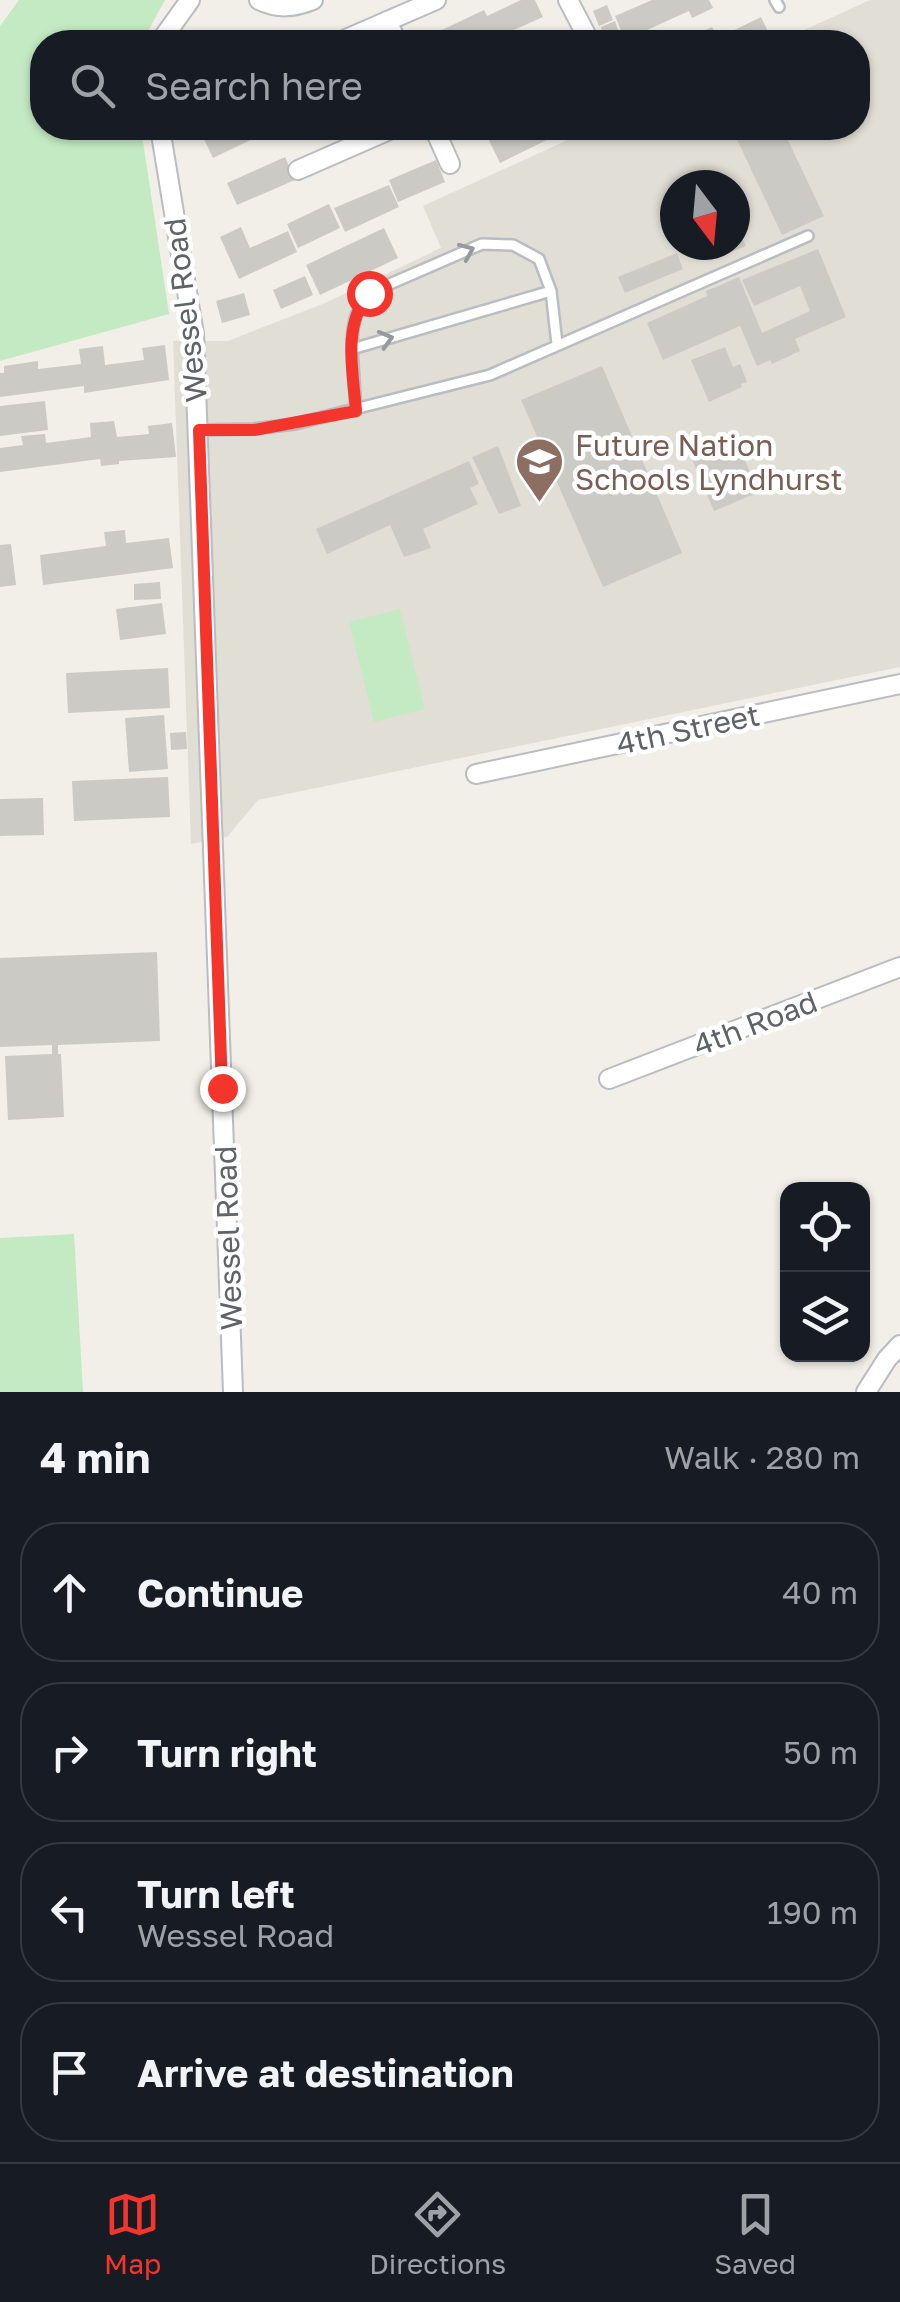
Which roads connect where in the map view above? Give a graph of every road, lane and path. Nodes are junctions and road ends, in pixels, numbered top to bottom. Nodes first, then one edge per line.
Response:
1 (190, 0) edge
2 (313, 0) edge
3 (436, 0) edge
4 (568, 0) edge
5 (268, 3) edge
6 (387, 21) junction
7 (169, 30) edge
8 (366, 30) edge
9 (391, 30) edge
10 (584, 30) edge
11 (162, 140) edge
12 (367, 140) edge
13 (439, 140) edge
14 (450, 164) dead end
15 (298, 170) dead end
16 (808, 236) dead end
17 (551, 291) junction
18 (557, 344) junction
19 (352, 349) junction
20 (356, 411) junction
21 (199, 430) junction
22 (900, 684) edge
23 (476, 774) dead end
24 (900, 968) edge
25 (609, 1079) dead end
26 (900, 1345) edge
27 (233, 1392) edge
28 (866, 1392) edge

1 - 7 street
2 - 5 street
3 - 6 street
4 - 10 street
6 - 8 street
6 - 9 street
11 - 21 street, Wessel Road
12 - 15 street
13 - 14 street
16 - 18 lane
17 - 18 lane
19 -> 17 lane
19 -> 17 lane
18 - 20 lane
19 - 20 lane
20 - 21 lane
21 - 27 street, Wessel Road
22 - 23 street, 4th Street
24 - 25 street, 4th Road
26 - 28 street

